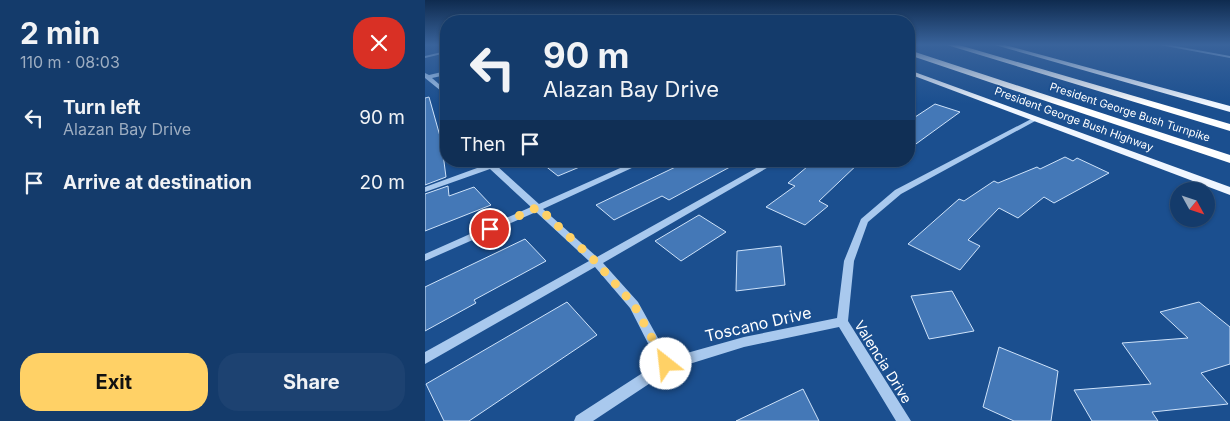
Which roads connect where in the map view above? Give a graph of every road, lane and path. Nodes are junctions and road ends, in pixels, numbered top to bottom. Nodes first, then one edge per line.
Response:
1 (947, 65) edge
2 (1017, 65) edge
3 (1070, 65) edge
4 (440, 74) edge
5 (915, 74) edge
6 (427, 76) edge
7 (440, 88) edge
8 (1230, 109) edge
9 (1035, 119) junction
10 (1230, 128) edge
11 (1230, 159) edge
12 (483, 167) edge
13 (494, 167) edge
14 (629, 167) edge
15 (764, 167) edge
16 (425, 190) edge
17 (1230, 191) edge
18 (538, 207) junction
19 (425, 258) edge
20 (596, 262) junction
21 (841, 322) junction
22 (425, 358) edge
23 (666, 364) junction
24 (581, 421) edge
25 (904, 421) edge

1 - 11 highway, President George Bush Turnpike
2 - 10 highway, President George Bush Turnpike
3 - 8 main road
4 - 6 street
5 - 9 main road, President George Bush Highway
6 - 7 street
9 - 17 main road, President George Bush Highway
9 - 21 street, Valencia Drive
12 - 16 street
13 - 18 street
14 - 18 street
15 - 20 street
18 - 19 street
18 - 20 street
20 - 22 lane
20 - 23 street
21 - 23 street, Toscano Drive
21 - 25 street, Valencia Drive
23 - 24 street, Toscano Drive

